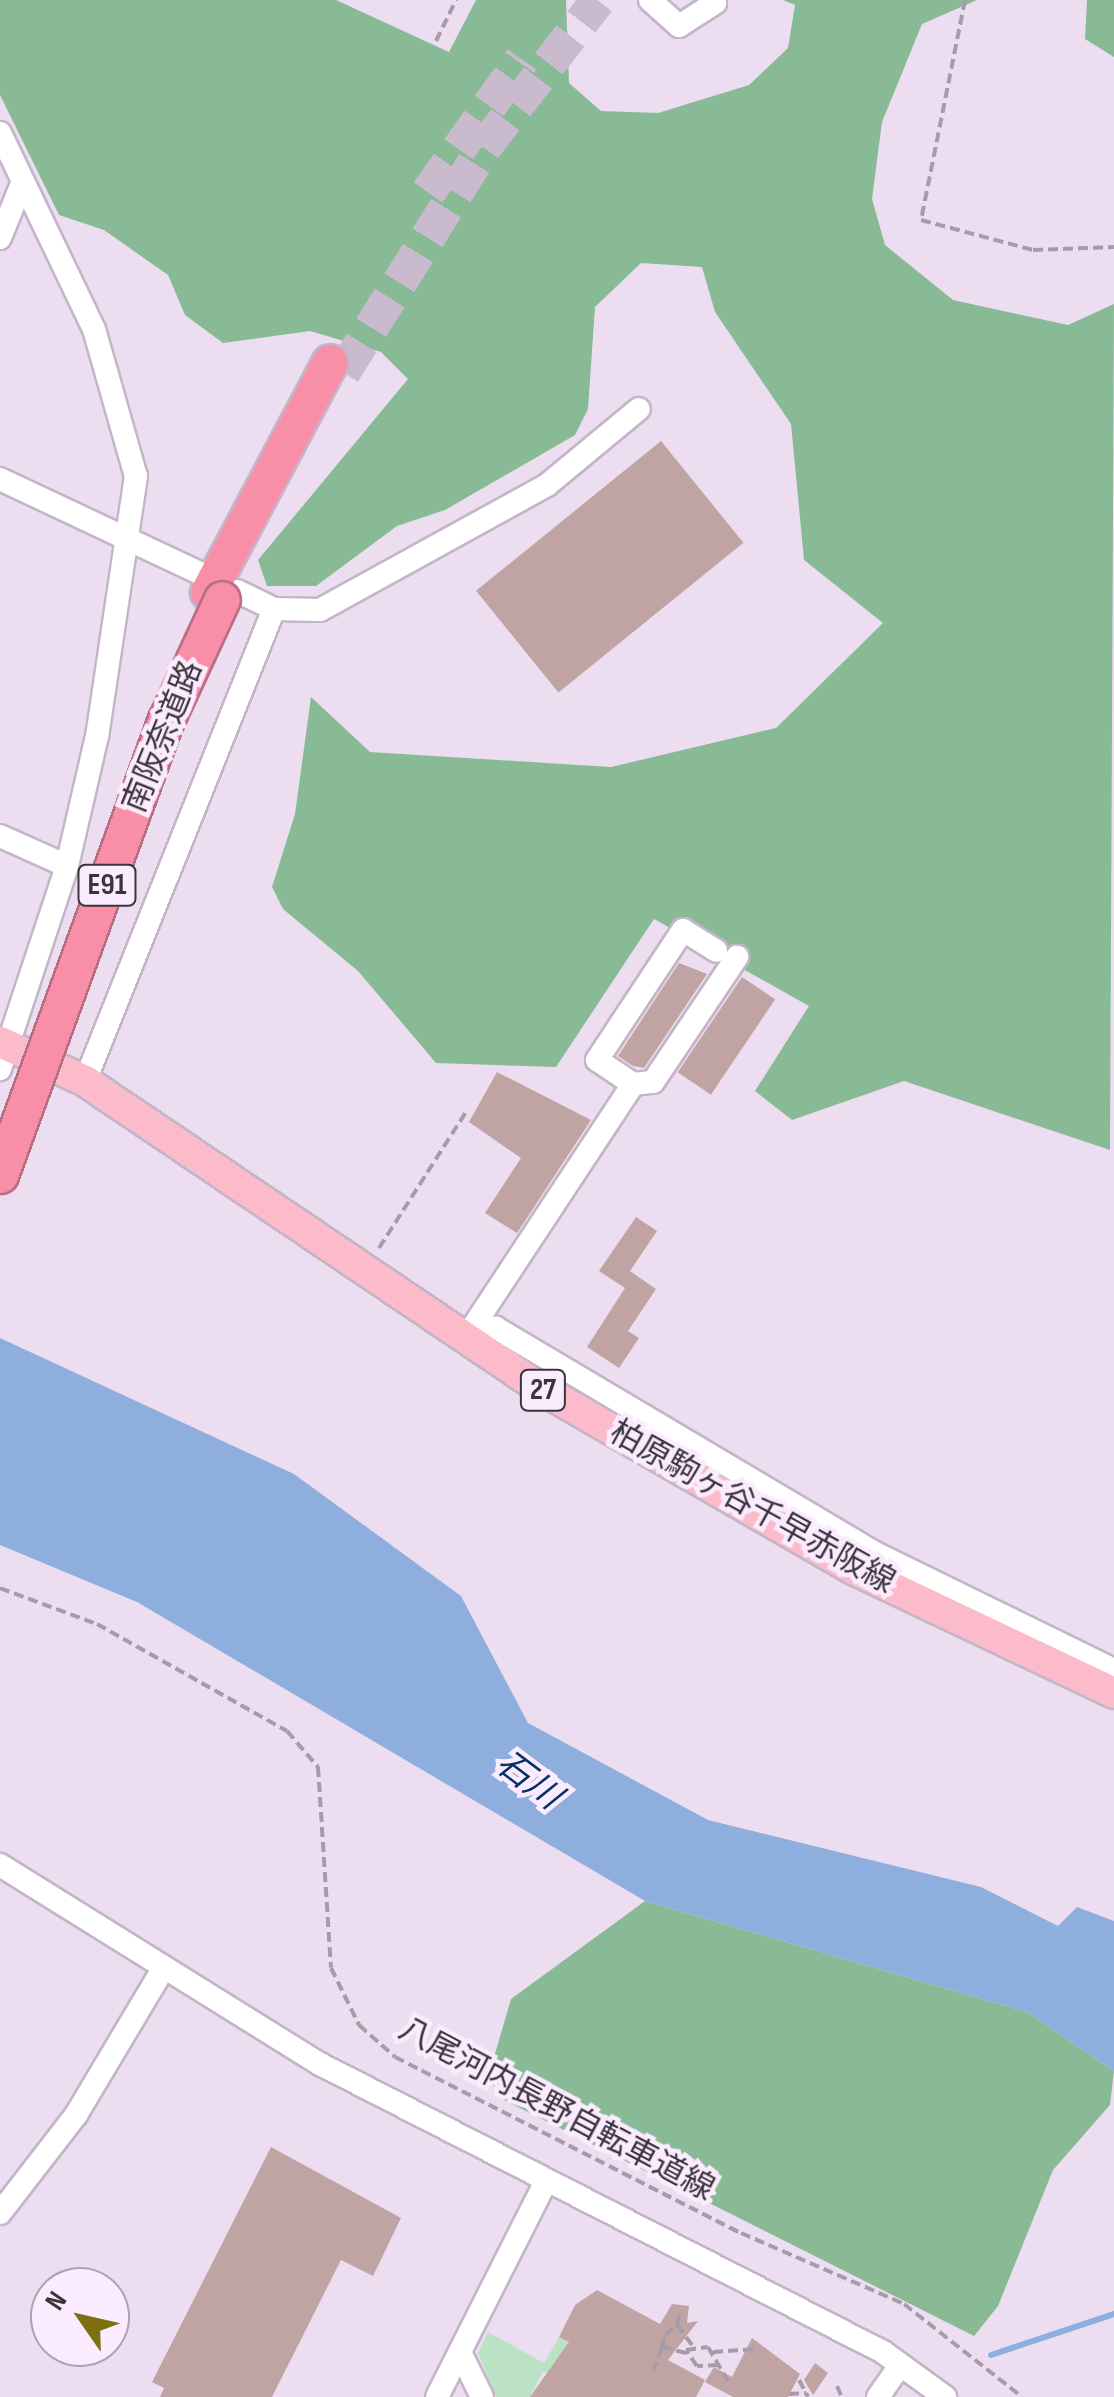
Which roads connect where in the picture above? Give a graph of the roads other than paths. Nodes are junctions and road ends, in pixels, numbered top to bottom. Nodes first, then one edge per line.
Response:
1 (650, 0) edge
2 (715, 3) dead end
3 (0, 132) edge
4 (23, 181) junction
5 (0, 238) edge
6 (336, 367) tunnel mouth
7 (639, 409) dead end
8 (0, 480) edge
9 (133, 542) junction
10 (218, 589) junction
11 (274, 609) junction
12 (0, 836) edge
13 (67, 866) junction
14 (3, 1052) edge
15 (85, 1081) junction
16 (633, 1084) junction
17 (0, 1132) edge
18 (0, 1175) edge
19 (473, 1344) junction
20 (1114, 1670) edge
21 (1114, 1694) edge
22 (0, 1865) edge
23 (162, 1971) junction
24 (546, 2181) junction
25 (0, 2213) edge
26 (460, 2352) junction
27 (900, 2365) junction
28 (437, 2397) edge
29 (482, 2397) edge
30 (878, 2397) edge
31 (945, 2397) edge

1 - 2 street
3 - 4 street
4 - 5 street
4 - 9 street
6 - 10 highway, 南阪奈道路 / E91
7 - 11 street
8 - 9 street
9 - 10 street
9 - 13 street
10 - 11 street
10 - 17 highway, 南阪奈道路 / E91
10 - 18 highway, 南阪奈道路 / E91, bridge
11 - 15 street
12 - 13 street
13 - 14 street
14 - 15 main road, 柏原駒ヶ谷千早赤阪線 / 27
15 - 19 main road, 柏原駒ヶ谷千早赤阪線 / 27
16 - 16 street
16 - 19 street
19 - 20 street
19 - 21 main road, 柏原駒ヶ谷千早赤阪線 / 27
22 - 23 street
23 - 24 street
23 - 25 street
24 - 26 street
24 - 27 street
26 - 28 street
26 - 29 street
27 - 30 street
27 - 31 street

